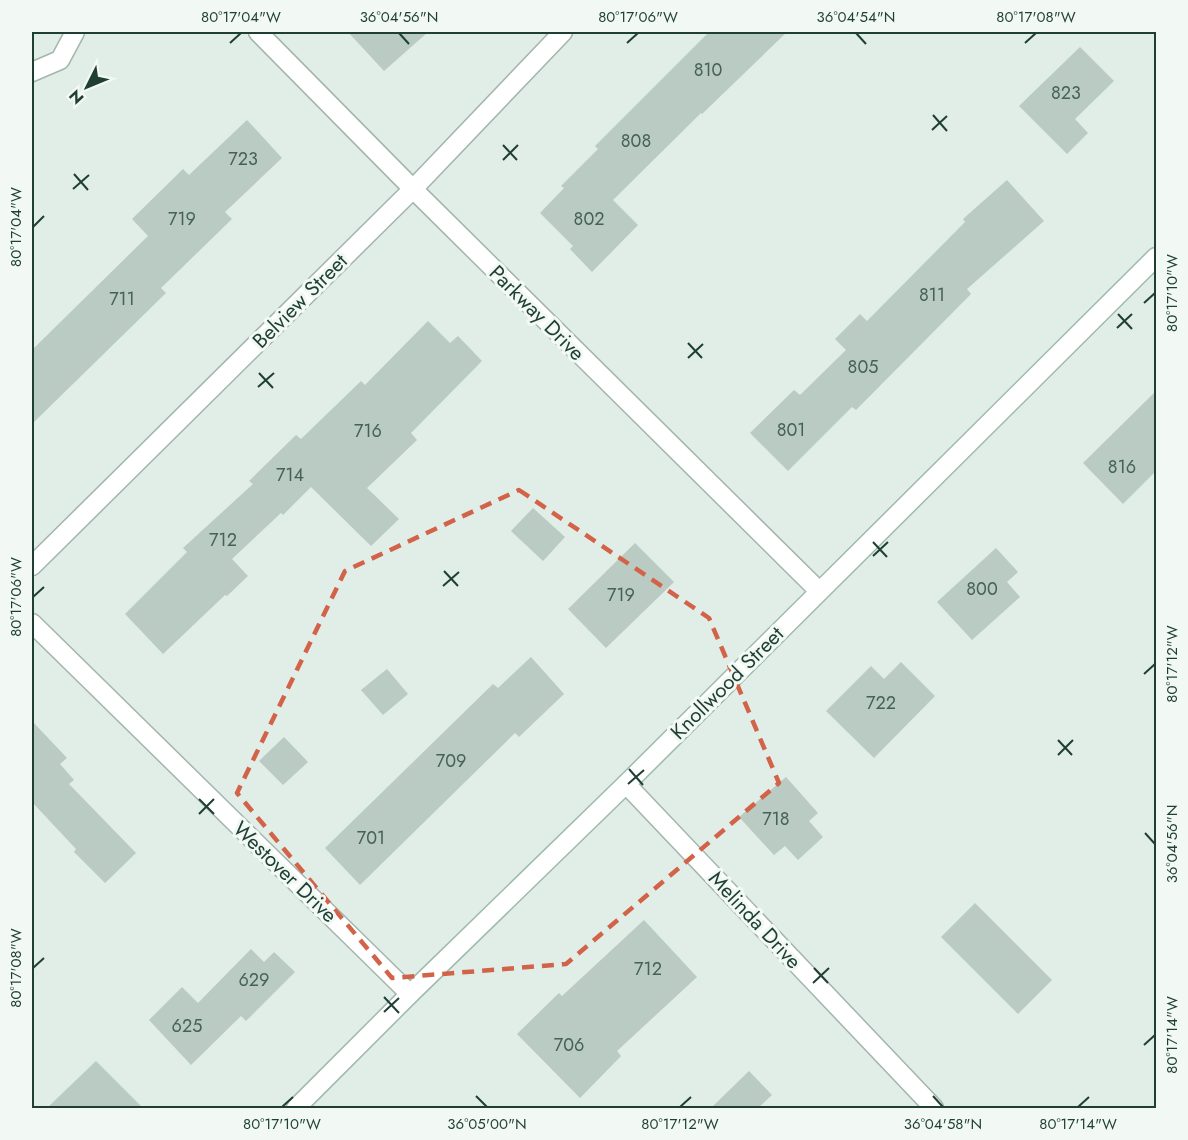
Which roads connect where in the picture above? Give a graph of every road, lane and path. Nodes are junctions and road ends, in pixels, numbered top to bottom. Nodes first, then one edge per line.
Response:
1 (75, 32) edge
2 (258, 32) edge
3 (563, 32) edge
4 (32, 72) edge
5 (412, 189) junction
6 (1156, 257) edge
7 (32, 567) edge
8 (819, 591) junction
9 (32, 623) edge
10 (626, 784) junction
11 (410, 994) junction
12 (296, 1108) edge
13 (934, 1108) edge

1 - 4 street
2 - 5 street, Parkway Drive
3 - 5 street, Belview Street
5 - 7 street, Belview Street
5 - 8 street, Parkway Drive
6 - 8 street, Knollwood Street
8 - 10 street, Knollwood Street
9 - 11 street, Westover Drive
10 - 11 street, Knollwood Street
10 - 13 street, Melinda Drive
11 - 12 street, Knollwood Street

